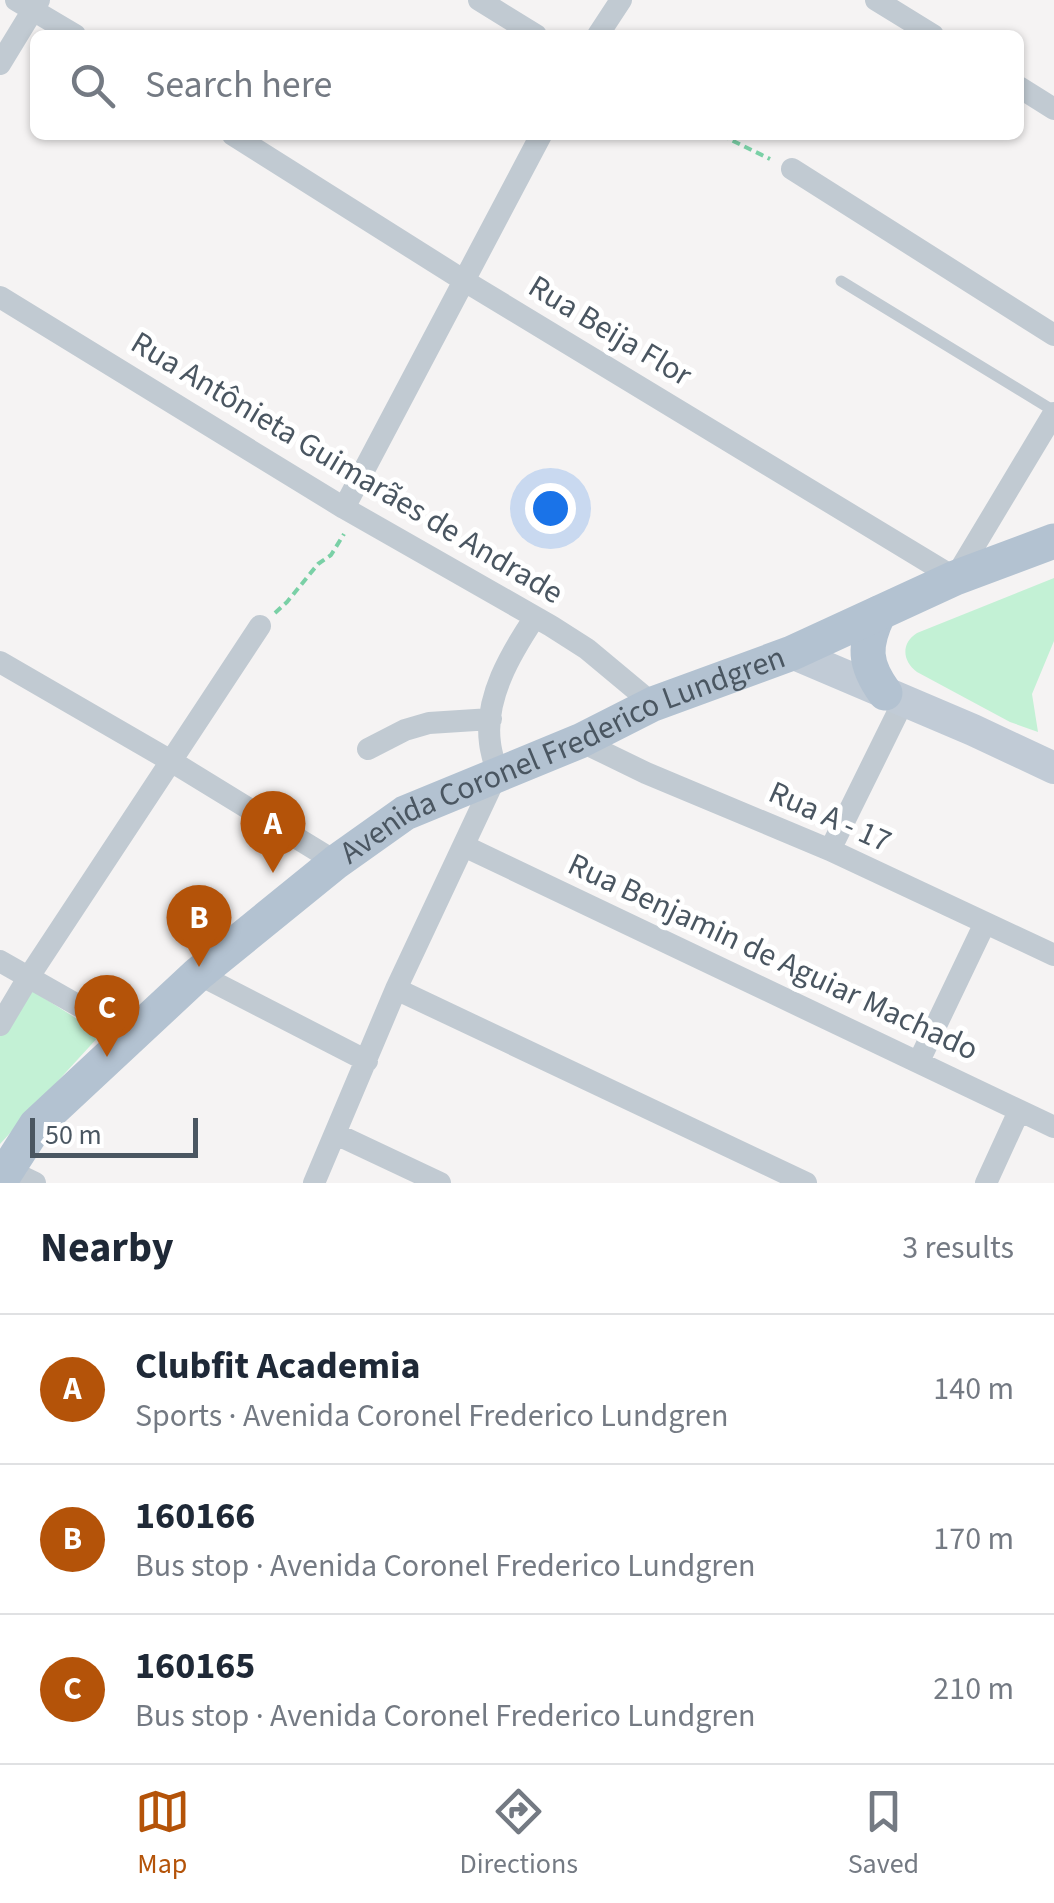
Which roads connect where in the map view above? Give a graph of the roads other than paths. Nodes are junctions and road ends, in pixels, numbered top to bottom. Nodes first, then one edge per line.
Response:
1 (479, 0) edge
2 (621, 0) edge
3 (876, 0) edge
4 (30, 3) edge
5 (68, 30) edge
6 (528, 30) edge
7 (601, 30) edge
8 (926, 30) edge
9 (0, 64) edge
10 (1024, 90) edge
11 (1054, 109) edge
12 (241, 140) edge
13 (538, 140) edge
14 (792, 170) road end
15 (463, 280) junction
16 (842, 281) dead end
17 (0, 298) edge
18 (1054, 335) edge
19 (1054, 412) edge
20 (350, 512) junction
21 (1054, 542) edge
22 (955, 578) junction
23 (878, 613) junction
24 (535, 616) junction
25 (260, 626) road end
26 (792, 653) junction
27 (0, 662) edge
28 (894, 698) junction
29 (653, 704) junction
30 (491, 720) junction
31 (580, 740) junction
32 (368, 749) dead end
33 (171, 761) junction
34 (1054, 768) edge
35 (497, 774) junction
36 (464, 846) junction
37 (830, 850) junction
38 (336, 862) junction
39 (986, 923) junction
40 (1054, 954) edge
41 (0, 961) edge
42 (198, 974) junction
43 (28, 978) junction
44 (396, 989) junction
45 (0, 1026) edge
46 (132, 1036) junction
47 (367, 1061) junction
48 (919, 1061) junction
49 (1020, 1112) junction
50 (1054, 1127) edge
51 (336, 1134) junction
52 (14, 1178) edge
53 (314, 1183) edge
54 (440, 1183) edge
55 (806, 1183) edge
56 (986, 1183) edge

1 - 6 street
2 - 7 street
3 - 8 street
4 - 5 street
4 - 9 street
10 - 11 street
12 - 15 street, Rua Beija Flor
13 - 15 street
14 - 18 street
15 - 20 street
15 - 22 street, Rua Beija Flor
16 - 19 lane
17 - 20 street, Rua Antônieta Guimarães de Andrade
19 - 22 street
20 - 24 street, Rua Antônieta Guimarães de Andrade
21 - 22 main road, Avenida Coronel Frederico Lundgren
22 - 23 main road, Avenida Coronel Frederico Lundgren
23 - 26 main road, Avenida Coronel Frederico Lundgren
23 - 28 main road
24 - 29 street, Rua Antônieta Guimarães de Andrade
24 - 30 street
25 - 33 street
26 - 28 street
26 - 29 main road, Avenida Coronel Frederico Lundgren
27 - 33 street
28 - 34 street
28 - 37 street
29 - 31 main road, Avenida Coronel Frederico Lundgren
30 - 32 street
30 - 35 street
31 - 35 main road, Avenida Coronel Frederico Lundgren
31 - 37 street, Rua A - 17
33 - 38 street
33 - 43 street
35 - 36 street
35 - 38 main road, Avenida Coronel Frederico Lundgren
36 - 44 street
36 - 48 street, Rua Benjamin de Aguiar Machado
37 - 39 street, Rua A - 17
38 - 42 main road, Avenida Coronel Frederico Lundgren
39 - 40 street, Rua A - 17
39 - 48 street
41 - 43 street
42 - 46 main road, Avenida Coronel Frederico Lundgren
42 - 47 street
43 - 45 street
43 - 46 street
44 - 47 street
44 - 55 street
46 - 52 main road, Avenida Coronel Frederico Lundgren
47 - 51 street
48 - 49 street, Rua Benjamin de Aguiar Machado
49 - 50 street, Rua Benjamin de Aguiar Machado
49 - 56 street
51 - 53 street
51 - 54 street

